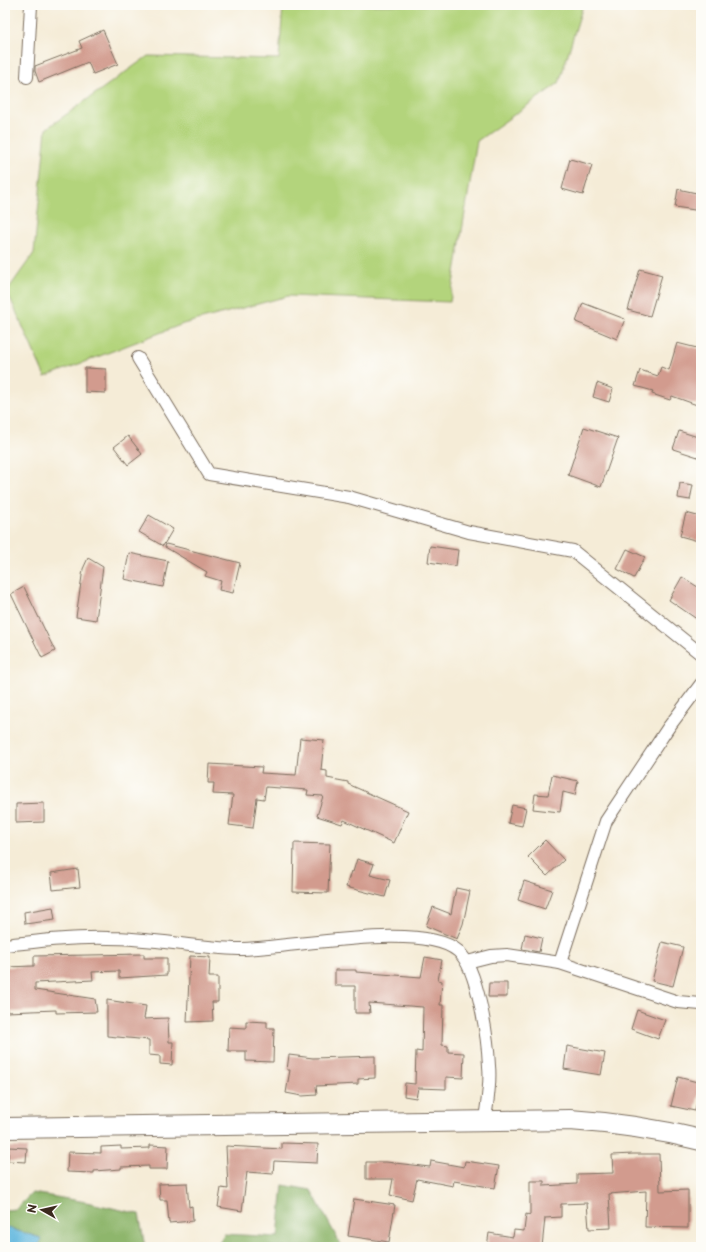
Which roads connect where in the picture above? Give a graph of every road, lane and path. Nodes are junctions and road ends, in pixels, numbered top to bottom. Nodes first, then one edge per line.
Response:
1 (32, 5) edge
2 (27, 77) dead end
3 (138, 358) dead end
4 (701, 654) edge
5 (701, 684) edge
6 (5, 945) edge
7 (467, 962) junction
8 (560, 964) junction
9 (701, 1004) edge
10 (485, 1120) junction
11 (5, 1128) edge
12 (701, 1140) edge

1 - 2 street
3 - 4 street
5 - 8 street
6 - 7 street
7 - 8 street
7 - 10 street
8 - 9 street
10 - 11 highway
10 - 12 highway

